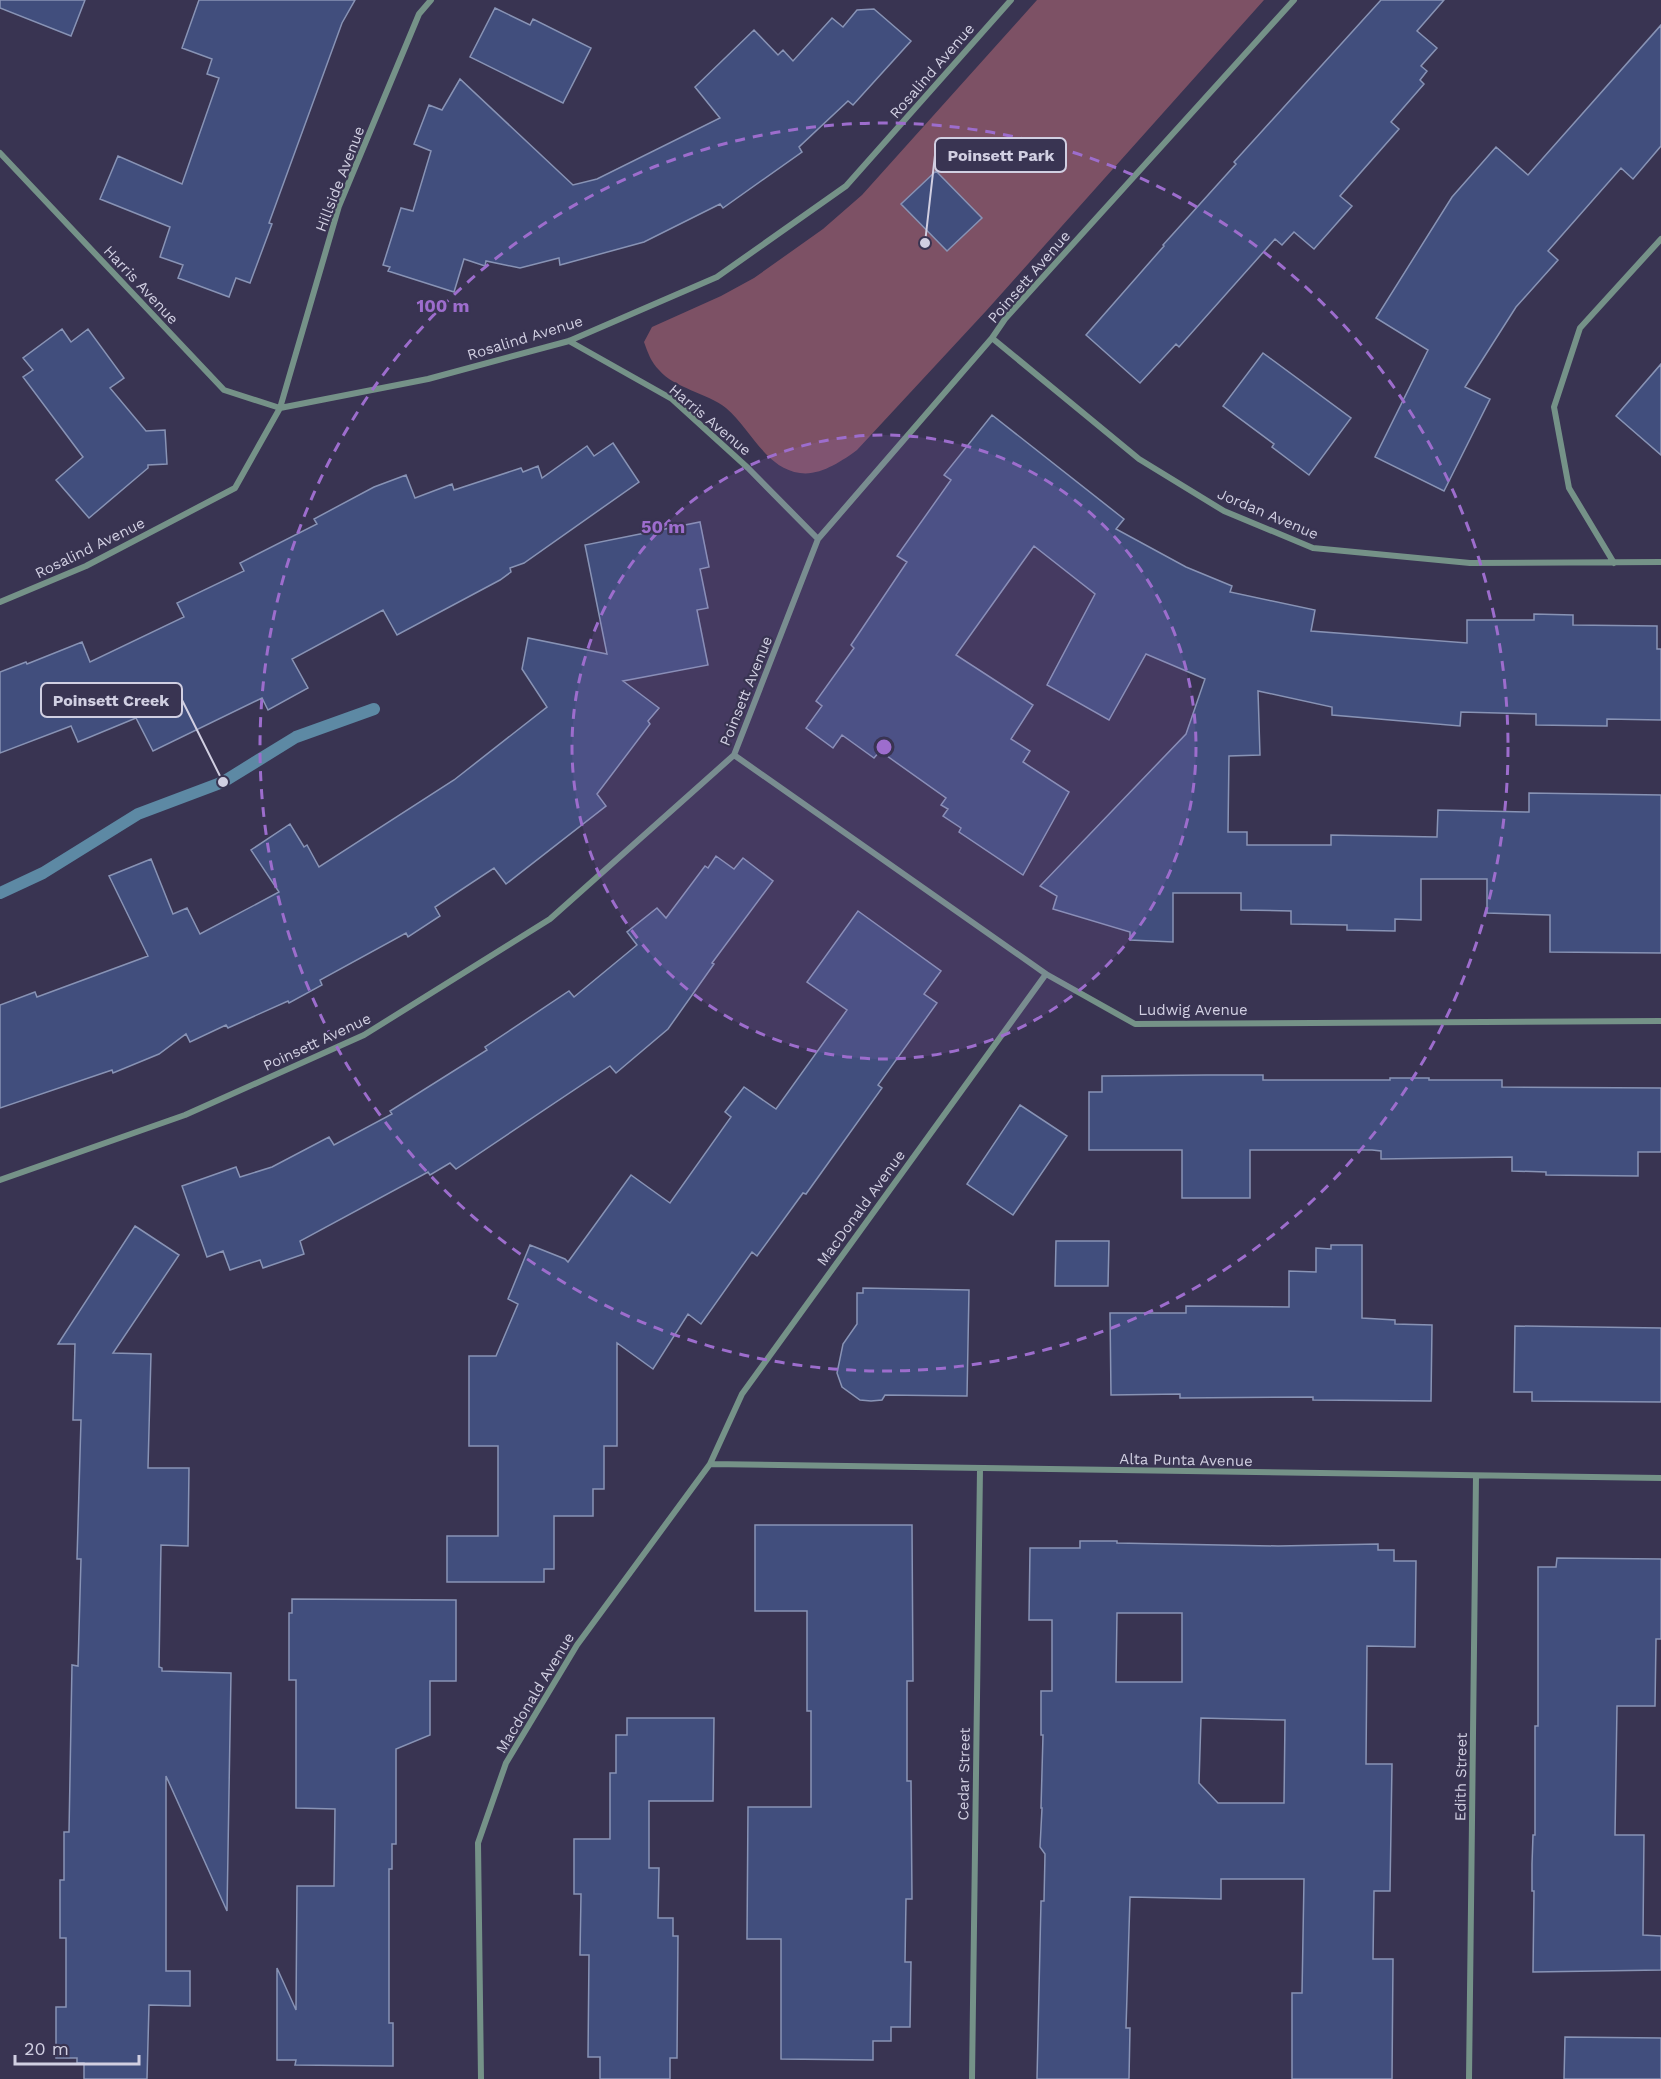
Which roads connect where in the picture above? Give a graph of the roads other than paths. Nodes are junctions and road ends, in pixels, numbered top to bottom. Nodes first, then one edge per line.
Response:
1 (431, 0) edge
2 (1011, 0) edge
3 (1294, 0) edge
4 (0, 153) edge
5 (1661, 239) edge
6 (992, 338) junction
7 (569, 341) junction
8 (280, 408) junction
9 (818, 539) junction
10 (1661, 562) edge
11 (1614, 563) junction
12 (0, 602) edge
13 (734, 755) junction
14 (1046, 974) junction
15 (1661, 1021) edge
16 (0, 1180) edge
17 (710, 1464) junction
18 (980, 1469) junction
19 (1476, 1476) junction
20 (1661, 1478) edge
21 (481, 2079) edge
22 (972, 2079) edge
23 (1469, 2079) edge

1 - 8 street, Hillside Avenue
2 - 7 street, Rosalind Avenue
3 - 6 street, Poinsett Avenue
4 - 8 street, Harris Avenue
5 - 11 street
6 - 9 street, Poinsett Avenue
6 - 11 street, Jordan Avenue
7 - 8 street, Rosalind Avenue
7 - 9 street, Harris Avenue
8 - 12 street, Rosalind Avenue
9 - 13 street, Poinsett Avenue
10 - 11 street, Jordan Avenue
13 - 14 street, Ludwig Avenue
13 - 16 street, Poinsett Avenue
14 - 15 street, Ludwig Avenue
14 - 17 street, MacDonald Avenue
17 - 18 street, Alta Punta Avenue
17 - 21 street, Macdonald Avenue
18 - 19 street, Alta Punta Avenue
18 - 22 street, Cedar Street
19 - 20 street, Alta Punta Avenue
19 - 23 street, Edith Street

